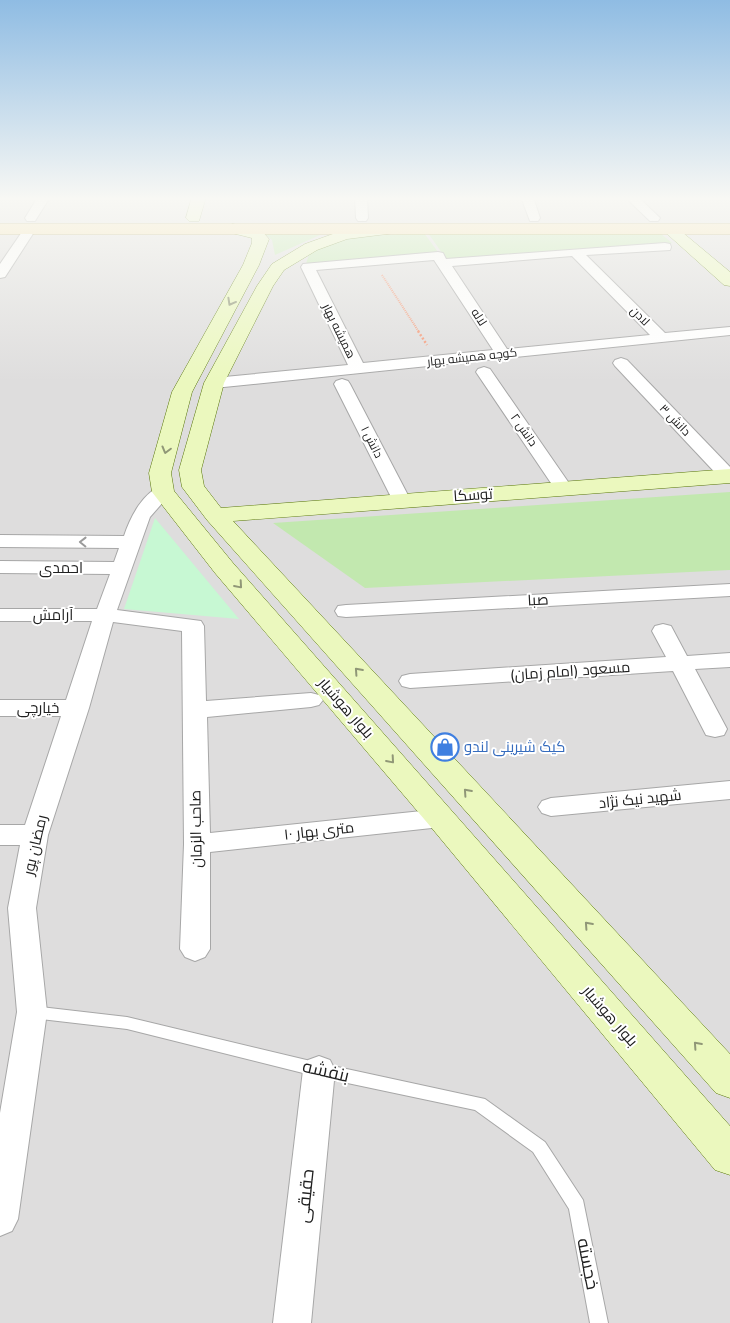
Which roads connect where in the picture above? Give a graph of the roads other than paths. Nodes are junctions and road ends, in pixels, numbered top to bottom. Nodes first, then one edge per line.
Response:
1 (9, 259) edge
2 (264, 259) edge
3 (283, 259) edge
4 (462, 259) edge
5 (582, 259) edge
6 (704, 259) edge
7 (441, 260) junction
8 (265, 266) junction
9 (0, 274) edge
10 (730, 281) edge
11 (730, 331) edge
12 (662, 338) junction
13 (503, 354) junction
14 (621, 363) dead end
15 (357, 368) junction
16 (484, 372) dead end
17 (214, 383) junction
18 (342, 384) dead end
19 (729, 476) edge
20 (564, 488) junction
21 (163, 492) junction
22 (402, 501) junction
23 (216, 515) junction
24 (0, 541) edge
25 (132, 542) junction
26 (0, 567) edge
27 (122, 568) junction
28 (730, 590) edge
29 (346, 611) dead end
30 (0, 615) edge
31 (105, 615) junction
32 (663, 632) dead end
33 (730, 660) edge
34 (681, 664) junction
35 (410, 681) dead end
36 (311, 700) dead end
37 (0, 708) edge
38 (77, 708) junction
39 (194, 710) junction
40 (714, 729) dead end
41 (730, 790) edge
42 (551, 808) dead end
43 (493, 820) junction
44 (448, 827) junction
45 (0, 835) edge
46 (35, 835) junction
47 (197, 844) junction
48 (550, 883) junction
49 (508, 897) junction
50 (195, 949) dead end
51 (32, 1012) junction
52 (319, 1070) junction
53 (730, 1081) edge
54 (730, 1156) edge
55 (577, 1206) joint
56 (0, 1219) edge
57 (292, 1323) edge
58 (599, 1323) edge

1 - 9 street
2 - 8 main road
3 - 8 main road
4 - 7 street
5 - 12 street, لادن
6 - 10 main road
7 - 13 street, لاله
7 - 15 street, همیشه بهار
8 - 17 main road
8 -> 21 main road
11 - 12 street, کوچه همیشه بهار
12 - 13 street, کوچه همیشه بهار
13 - 15 street, کوچه همیشه بهار
14 - 19 street, دانش ۳
15 - 17 street, کوچه همیشه بهار
16 - 20 street, دانش ۲
17 - 23 main road
18 - 22 street, دانش ۱
19 - 20 main road, توسکا
20 - 22 main road, توسکا
21 - 25 street, رمضان پور
21 -> 44 main road, بلوار هوشیار
22 - 23 main road, توسکا
43 -> 23 main road
25 -> 24 street
25 - 27 street, رمضان پور
26 - 27 street, احمدی
27 - 31 street, رمضان پور
28 - 29 street, صبا
30 - 31 street, آرامش
31 - 38 street, رمضان پور
31 - 39 street, صاحب الزمان
32 - 34 street
33 - 34 street, مسعود (امام زمان)
34 - 35 street, مسعود (امام زمان)
34 - 40 street
36 - 39 street
37 - 38 street, خیارچی
38 - 46 street, رمضان پور
39 - 47 street, صاحب الزمان
41 - 42 street, شهید نیک نژاد
43 - 44 main road
43 - 48 main road
44 - 47 street, ۱۰ متری بهار
44 - 49 main road, بلوار هوشیار
45 - 46 street
46 - 51 street, رمضان پور
47 - 50 street, صاحب الزمان
48 - 49 main road
53 -> 48 main road
49 - 54 main road, بلوار هوشیار
51 - 52 lane, بنفشه
51 - 56 street, رمضان پور
52 - 55 lane, بنفشه
52 - 57 street, حقیقی
55 - 58 lane, خجسته

